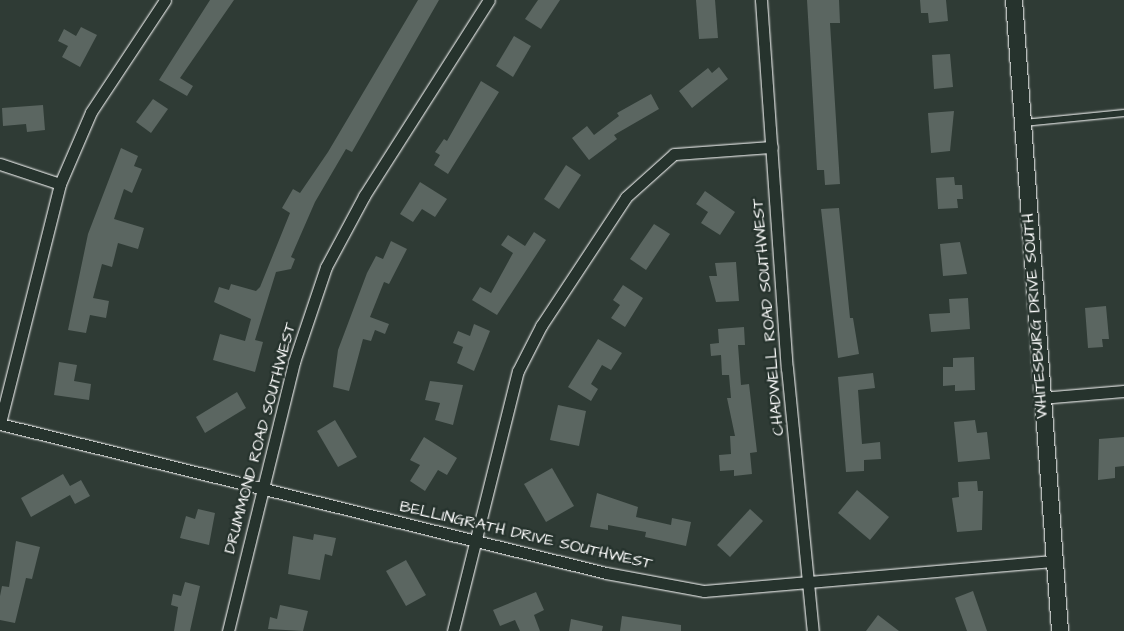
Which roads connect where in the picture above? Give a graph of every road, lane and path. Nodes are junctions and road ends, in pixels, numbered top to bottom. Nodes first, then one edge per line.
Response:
1 (165, 0) edge
2 (489, 0) edge
3 (761, 0) edge
4 (1014, 0) edge
5 (1124, 113) edge
6 (1022, 123) junction
7 (772, 147) junction
8 (0, 164) edge
9 (60, 184) junction
10 (1124, 391) edge
11 (1040, 398) junction
12 (0, 424) edge
13 (262, 490) junction
14 (474, 540) junction
15 (1053, 561) junction
16 (809, 586) junction
17 (228, 631) edge
18 (453, 631) edge
19 (813, 631) edge
20 (1060, 631) edge

1 - 9 street
2 - 13 street, DRUMMOND ROAD SOUTHWEST
3 - 7 street, CHADWELL ROAD SOUTHWEST
4 - 6 main road, WHITESBURG DRIVE SOUTH
5 - 6 lane
6 - 11 main road, WHITESBURG DRIVE SOUTH
7 - 14 street
7 - 16 street, CHADWELL ROAD SOUTHWEST
8 - 9 street
9 - 12 street
10 - 11 street
11 - 15 main road, WHITESBURG DRIVE SOUTH
12 - 13 street, BELLINGRATH DRIVE SOUTHWEST
13 - 14 street, BELLINGRATH DRIVE SOUTHWEST
13 - 17 street, DRUMMOND ROAD SOUTHWEST
14 - 16 street, BELLINGRATH DRIVE SOUTHWEST
14 - 18 street
15 - 16 street, BELLINGRATH DRIVE SOUTHWEST
15 - 20 main road, WHITESBURG DRIVE SOUTH
16 - 19 street, CHADWELL ROAD SOUTHWEST

